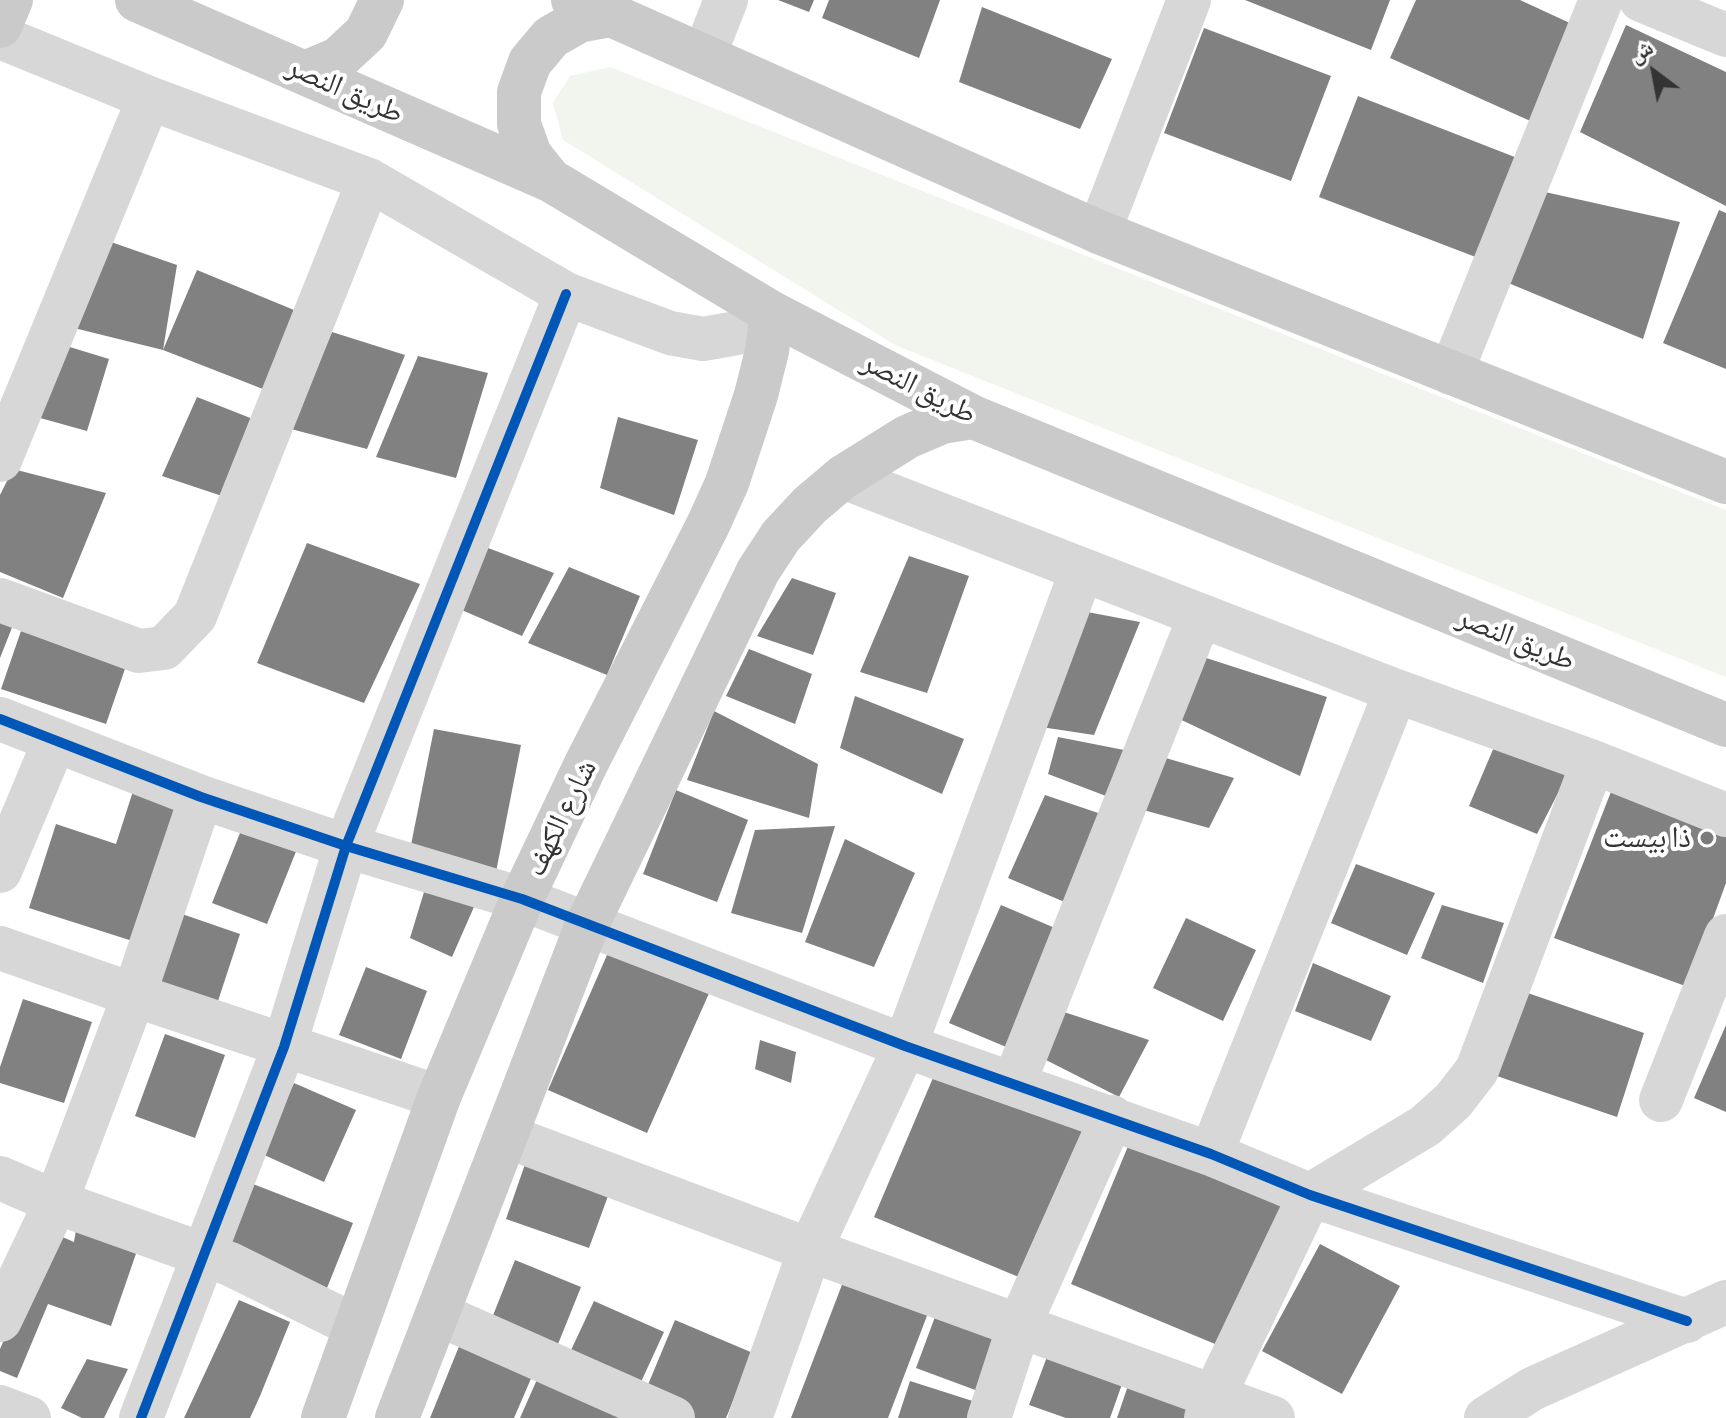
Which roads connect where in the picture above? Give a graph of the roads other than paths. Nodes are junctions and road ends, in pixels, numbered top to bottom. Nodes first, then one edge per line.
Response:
1 (11, 0) edge
2 (137, 0) edge
3 (382, 0) edge
4 (726, 0) edge
5 (1189, 0) edge
6 (1601, 0) edge
7 (1641, 0) edge
8 (592, 7) edge
9 (0, 26) edge
10 (1726, 35) edge
11 (0, 37) edge
12 (704, 56) junction
13 (305, 73) junction
14 (149, 98) junction
15 (369, 180) junction
16 (550, 180) junction
17 (1099, 232) junction
18 (566, 294) junction
19 (771, 313) junction
20 (1451, 373) junction
21 (973, 417) junction
22 (3, 447) edge
23 (843, 477) junction
24 (1726, 482) edge
25 (1082, 570) junction
26 (0, 600) edge
27 (1200, 616) junction
28 (1396, 691) junction
29 (0, 719) edge
30 (1726, 725) edge
31 (55, 740) junction
32 (1593, 762) junction
33 (201, 797) junction
34 (1726, 815) edge
35 (346, 846) junction
36 (0, 871) edge
37 (522, 899) junction
38 (587, 925) junction
39 (1726, 936) edge
40 (0, 948) edge
41 (134, 995) junction
42 (905, 1046) junction
43 (284, 1047) junction
44 (1014, 1083) junction
45 (439, 1097) junction
46 (1661, 1100) dead end
47 (1112, 1117) junction
48 (506, 1136) junction
49 (1211, 1154) junction
50 (0, 1178) edge
51 (1310, 1195) junction
52 (56, 1202) junction
53 (810, 1250) junction
54 (205, 1254) junction
55 (1726, 1302) edge
56 (438, 1314) junction
57 (0, 1320) edge
58 (1687, 1321) junction
59 (355, 1326) junction
60 (1019, 1326) junction
61 (0, 1407) edge
62 (1210, 1407) edge
63 (29, 1418) edge
64 (141, 1418) edge
65 (323, 1418) edge
66 (397, 1418) edge
67 (673, 1418) edge
68 (750, 1418) edge
69 (989, 1418) edge
70 (1273, 1418) edge
71 (1486, 1418) edge

1 - 9 main road
2 - 13 main road, طريق النصر
3 - 13 main road
4 - 12 street
5 - 17 street
6 - 20 street
7 - 10 street
8 - 12 main road
8 - 16 main road
11 - 14 street
12 - 17 main road
13 - 16 main road, طريق النصر
14 - 15 street
14 - 22 street
15 - 18 street
15 - 26 street
16 - 19 main road, طريق النصر
17 - 20 main road
18 - 19 street
18 - 35 street
19 - 21 main road, طريق النصر
19 - 37 main road, شارع الكهف
20 - 24 main road
21 - 23 main road
21 - 30 main road, طريق النصر
23 - 25 street
23 - 38 main road
25 - 27 street
25 - 42 street
27 - 28 street
27 - 44 street
28 - 32 street
28 - 49 street
29 - 31 street
31 - 33 street
31 - 36 street
32 - 34 street
32 - 51 street
33 - 35 street
33 - 41 street
35 - 37 street
35 - 43 street
37 - 38 street
37 - 45 main road, شارع الكهف
38 - 42 street
38 - 48 main road
39 - 46 street
40 - 41 street
41 - 43 street
41 - 52 street
42 - 44 street
42 - 53 street
43 - 45 street
43 - 54 street
44 - 47 street
45 - 59 main road, شارع الكهف
47 - 49 street
47 - 60 street
48 - 53 street
48 - 56 main road
49 - 51 street
50 - 52 street
51 - 58 street
51 - 62 street
52 - 54 street
52 - 57 street
53 - 60 street
53 - 68 street
54 - 59 street
54 - 64 street
55 - 58 street
56 - 66 main road
56 - 67 street
58 - 71 street
59 - 65 main road, شارع الكهف
60 - 62 street
60 - 69 street
61 - 63 street
62 - 70 street

